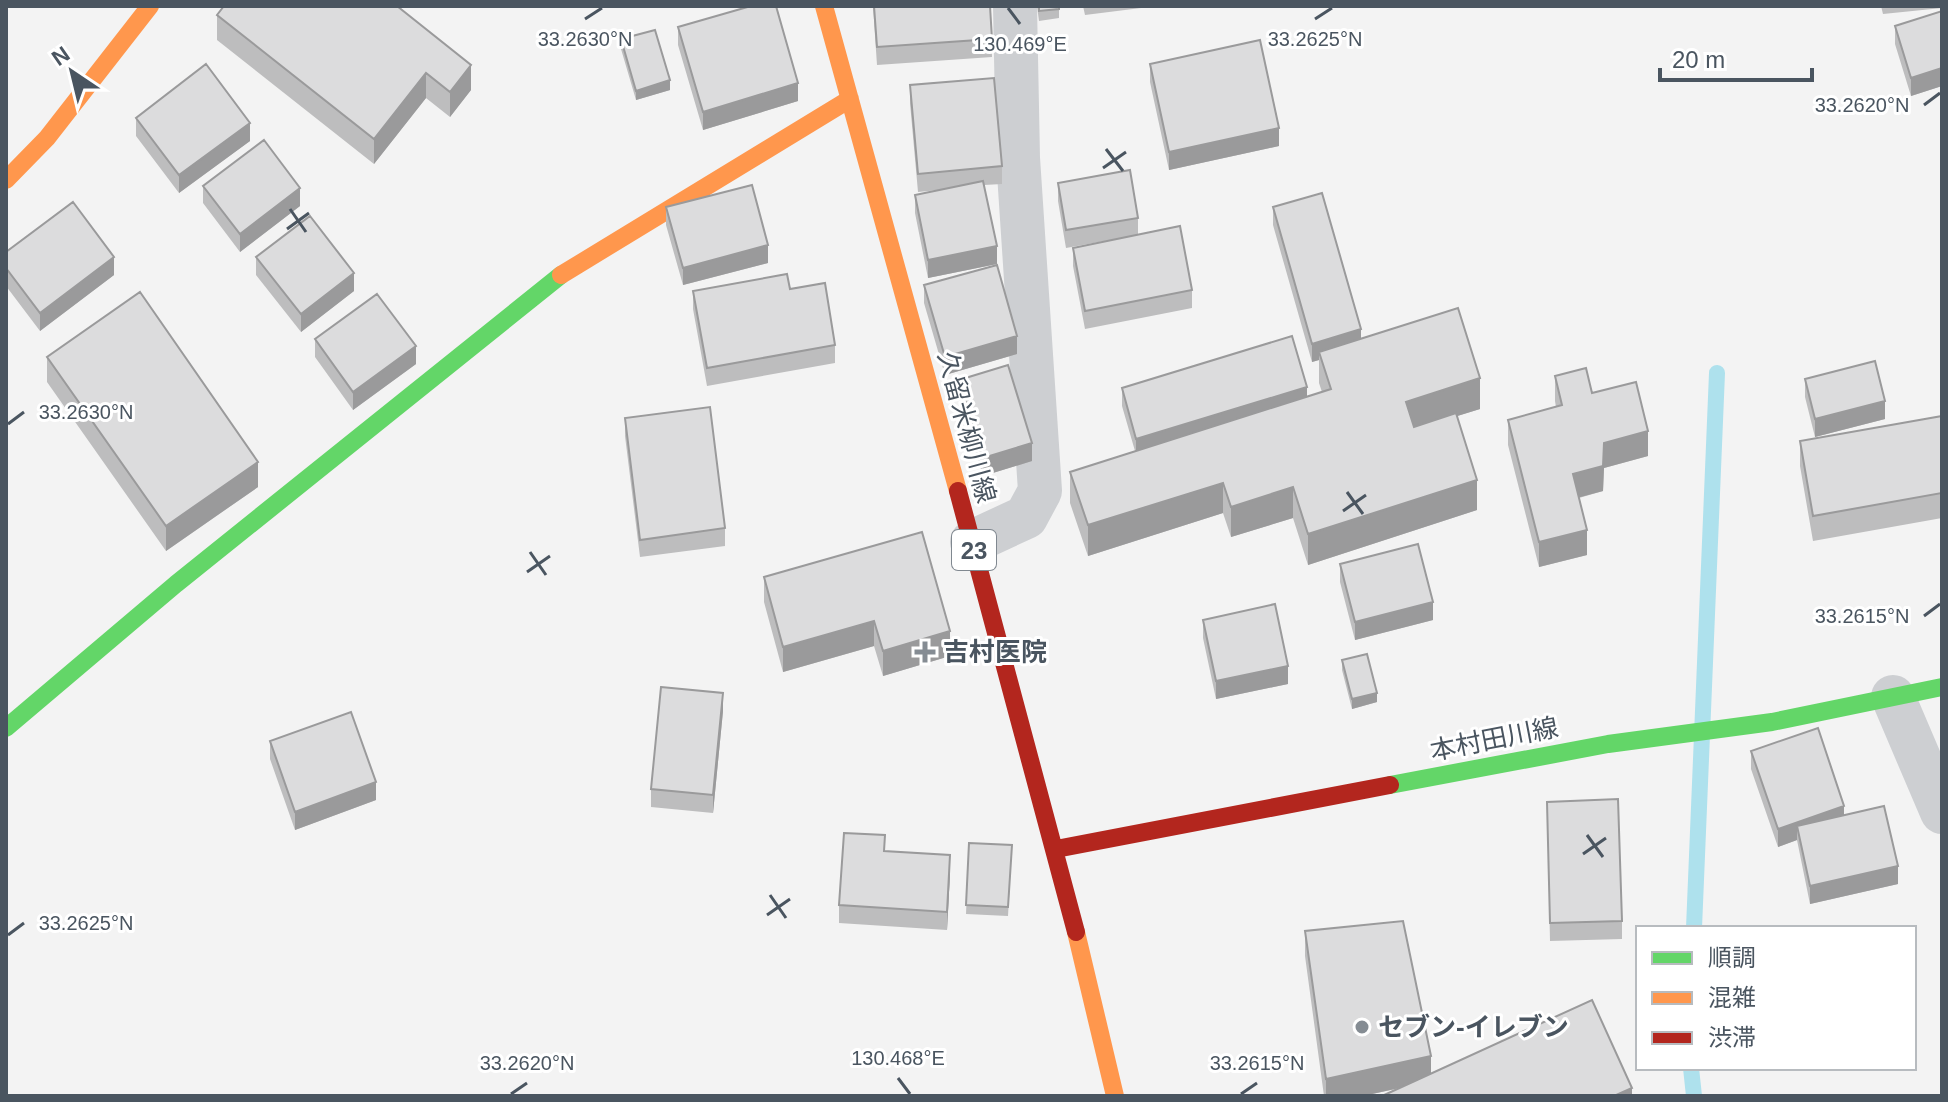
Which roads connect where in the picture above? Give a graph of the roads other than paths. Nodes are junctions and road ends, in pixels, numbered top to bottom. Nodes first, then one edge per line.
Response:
1 (150, 6) edge
2 (824, 6) edge
3 (1015, 6) edge
4 (850, 99) junction
5 (6, 180) edge
6 (972, 542) junction
7 (1942, 687) edge
8 (1893, 697) junction
9 (6, 728) edge
10 (1942, 812) edge
11 (1056, 849) junction
12 (1115, 1096) edge

1 - 5 main road
2 - 4 main road, 久留米柳川線 / 23
3 - 6 street
4 - 6 main road, 久留米柳川線 / 23
4 - 9 main road
6 - 11 main road, 久留米柳川線 / 23
7 - 8 main road, 本村田川線
8 - 10 street
8 - 11 main road, 本村田川線
11 - 12 main road, 久留米柳川線 / 23

